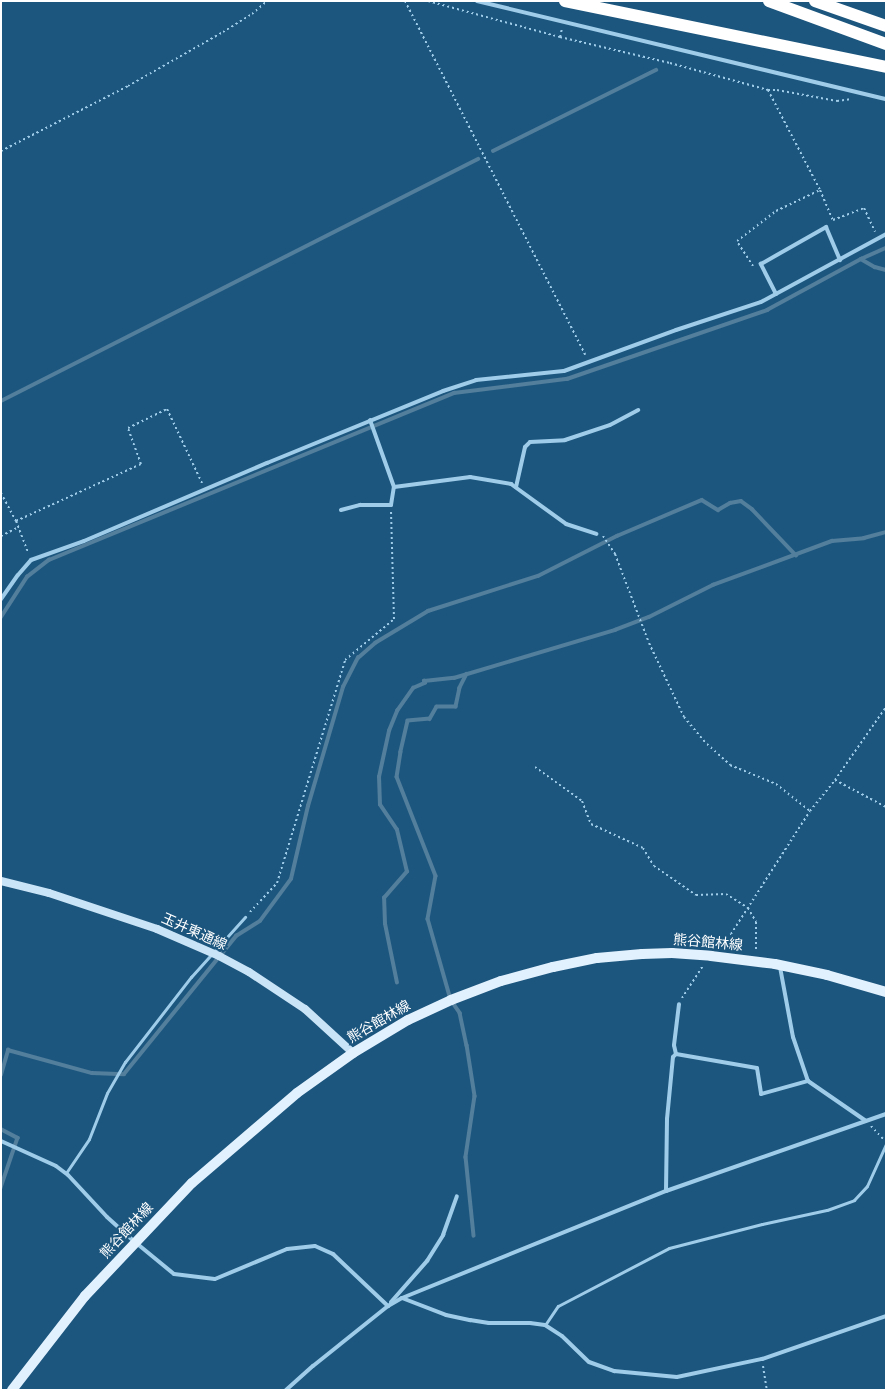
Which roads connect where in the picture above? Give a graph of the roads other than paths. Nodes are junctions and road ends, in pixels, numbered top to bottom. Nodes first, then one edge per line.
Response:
1 (477, 1) edge
2 (565, 1) edge
3 (769, 1) edge
4 (815, 1) edge
5 (886, 26) edge
6 (886, 44) edge
7 (886, 67) edge
8 (886, 99) edge
9 (886, 234) edge
10 (840, 260) junction
11 (776, 294) junction
12 (638, 410) dead end
13 (371, 421) junction
14 (394, 487) junction
15 (516, 487) junction
16 (342, 510) dead end
17 (596, 534) road end
18 (1, 599) edge
19 (1, 881) edge
20 (245, 917) road end
21 (212, 954) junction
22 (780, 965) junction
23 (886, 992) edge
24 (679, 1004) road end
25 (353, 1053) junction
26 (676, 1054) junction
27 (808, 1080) junction
28 (886, 1114) edge
29 (866, 1121) junction
30 (1, 1141) edge
31 (886, 1143) edge
32 (66, 1173) junction
33 (666, 1191) junction
34 (458, 1196) dead end
35 (134, 1242) junction
36 (402, 1298) junction
37 (388, 1306) junction
38 (886, 1316) edge
39 (545, 1325) junction
40 (12, 1390) edge
41 (286, 1390) edge

1 - 8 street
2 - 7 highway
3 - 6 highway
4 - 5 highway
9 - 10 street
10 - 11 street
10 - 11 street
11 - 13 street
12 - 15 street
13 - 14 street
13 - 18 street
14 - 15 street
14 - 16 street
15 - 17 street
19 - 21 street, 玉井東通線
20 - 21 lane
21 - 25 street, 玉井東通線
21 - 32 lane
22 - 23 main road, 熊谷館林線
22 - 25 main road, 熊谷館林線
22 - 27 street
24 - 26 street
25 - 35 main road, 熊谷館林線
26 - 27 street
26 - 33 street
27 - 29 street
28 - 29 street
29 - 33 street
30 - 32 street
31 - 39 lane
32 - 35 street
33 - 36 street
34 - 37 street
35 - 37 street
35 - 40 main road, 熊谷館林線
36 - 37 street
36 - 39 street
37 - 41 street
38 - 39 street

